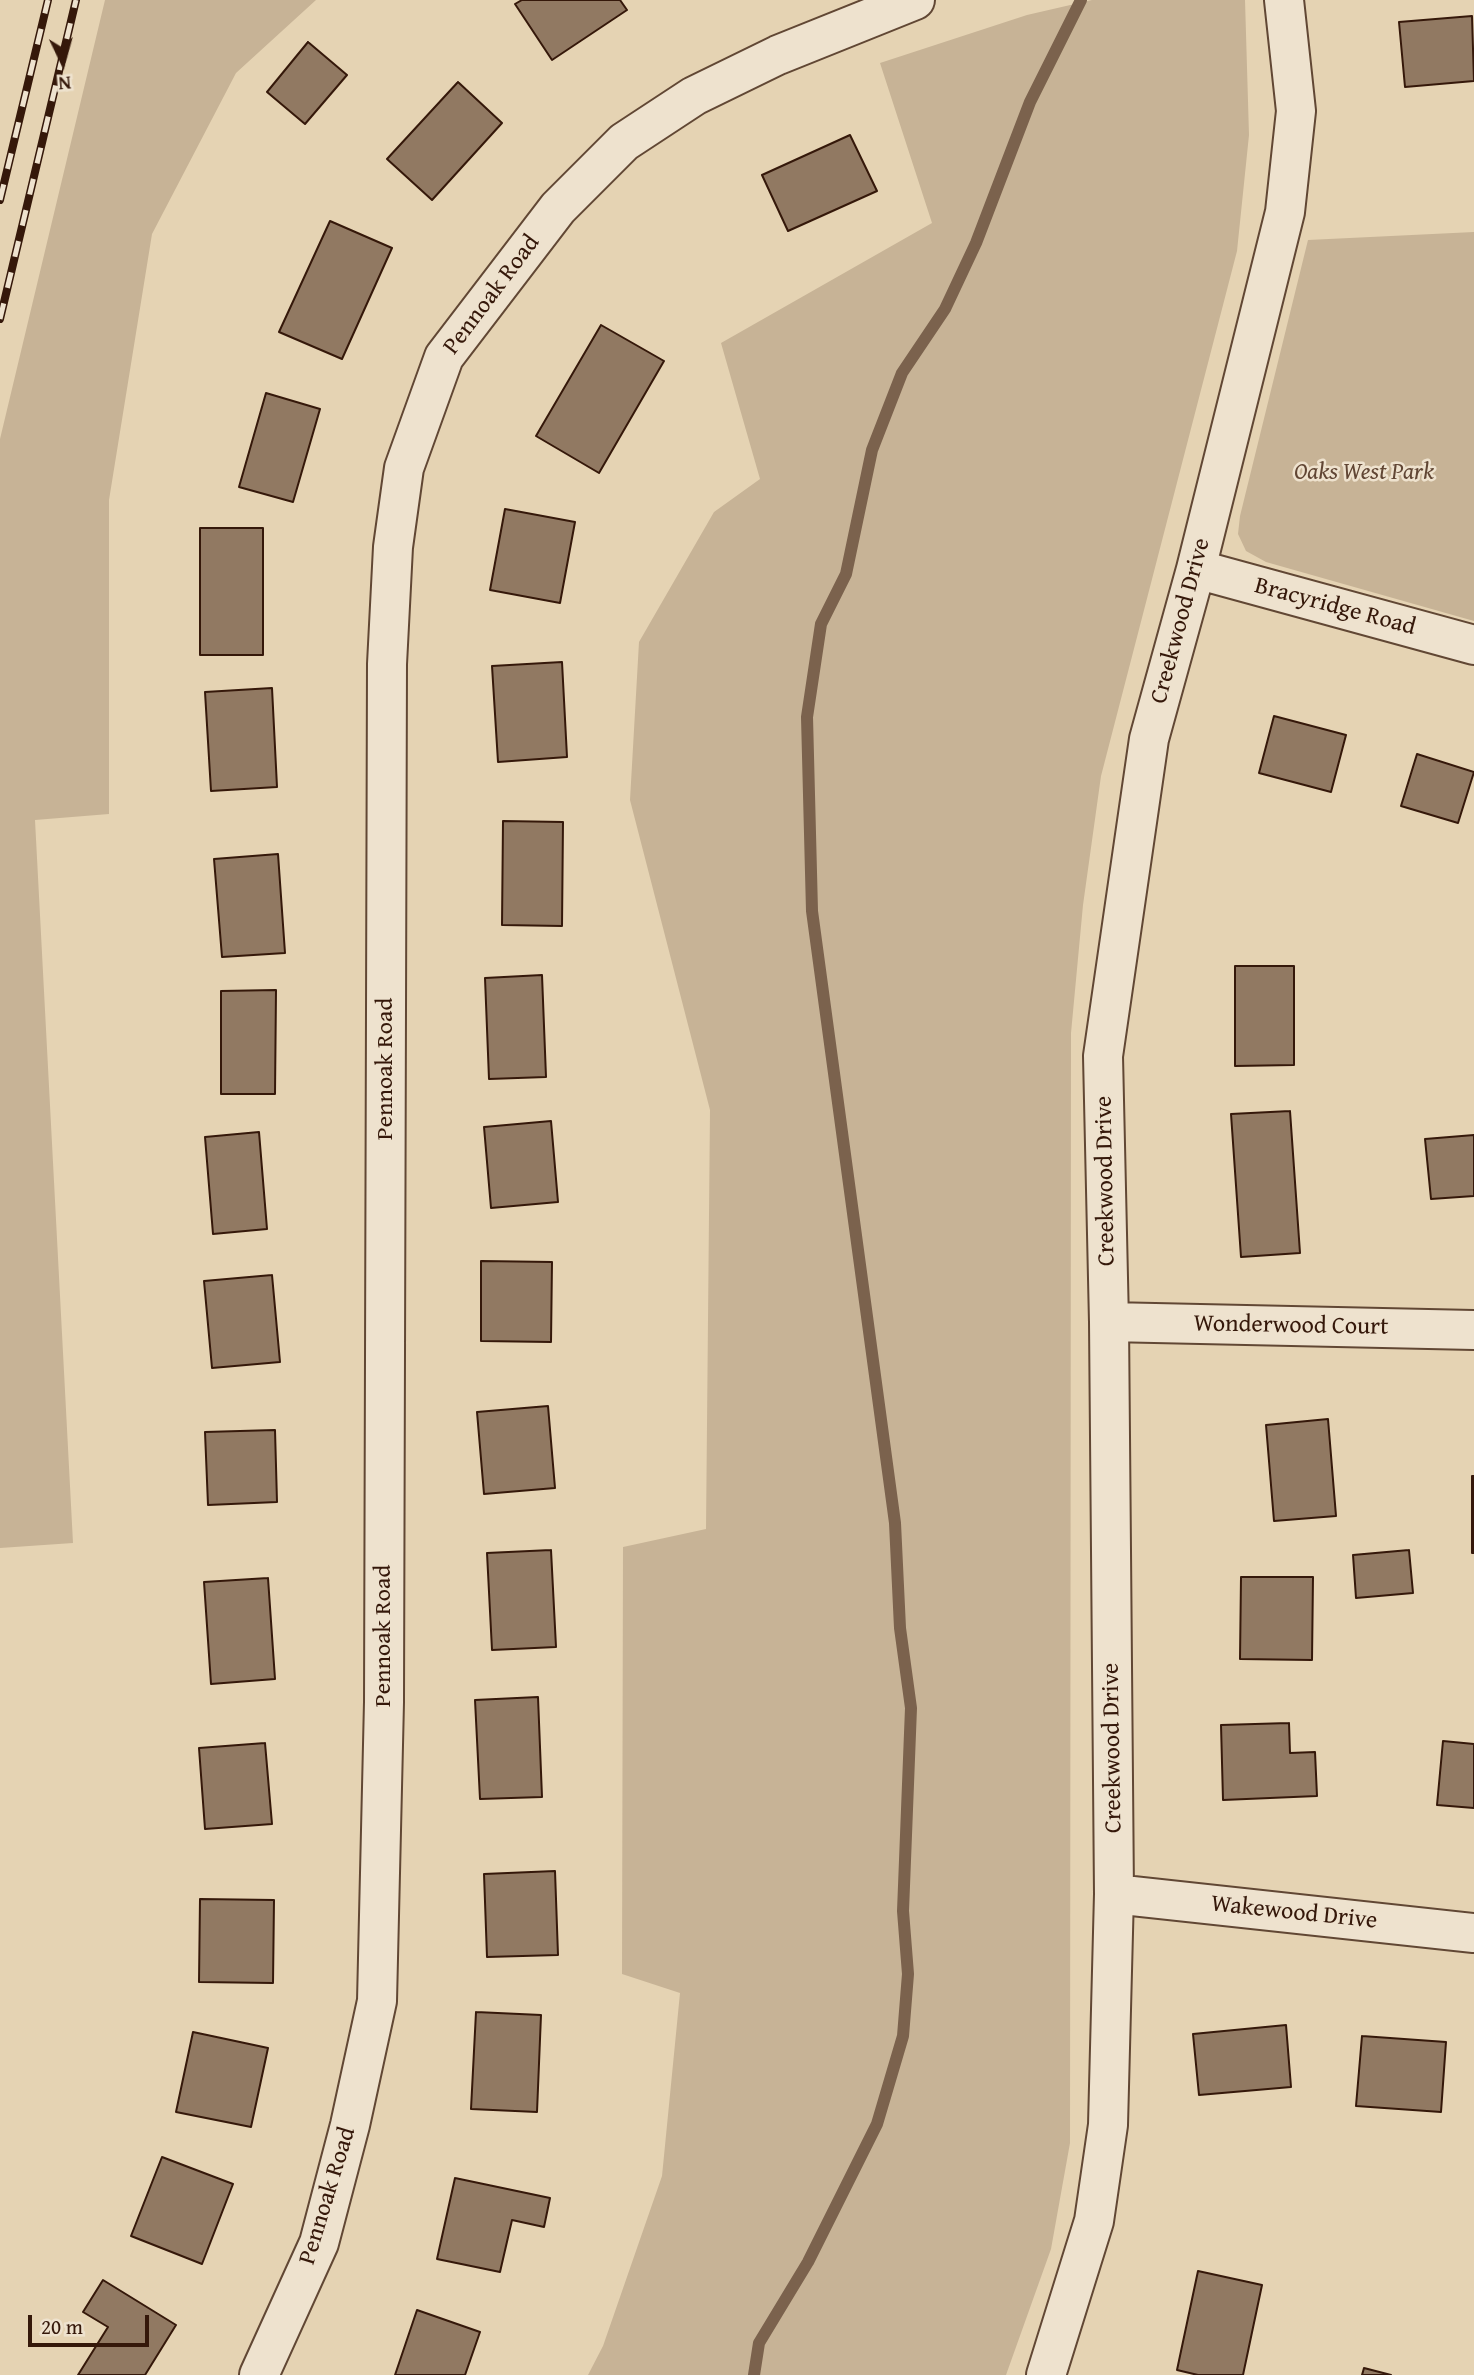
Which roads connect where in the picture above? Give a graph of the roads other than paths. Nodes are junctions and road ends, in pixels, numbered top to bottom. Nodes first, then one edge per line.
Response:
1 (915, 0) edge
2 (1284, 0) edge
3 (1196, 569) junction
4 (1474, 645) edge
5 (1109, 1322) junction
6 (1474, 1330) edge
7 (1114, 1894) junction
8 (1474, 1933) edge
9 (259, 2375) edge
10 (1046, 2375) edge

1 - 9 street, Pennoak Road
2 - 3 street, Creekwood Drive
3 - 4 street, Bracyridge Road
3 - 5 street, Creekwood Drive
5 - 6 street, Wonderwood Court
5 - 7 street, Creekwood Drive
7 - 8 street, Wakewood Drive
7 - 10 street, Creekwood Drive

